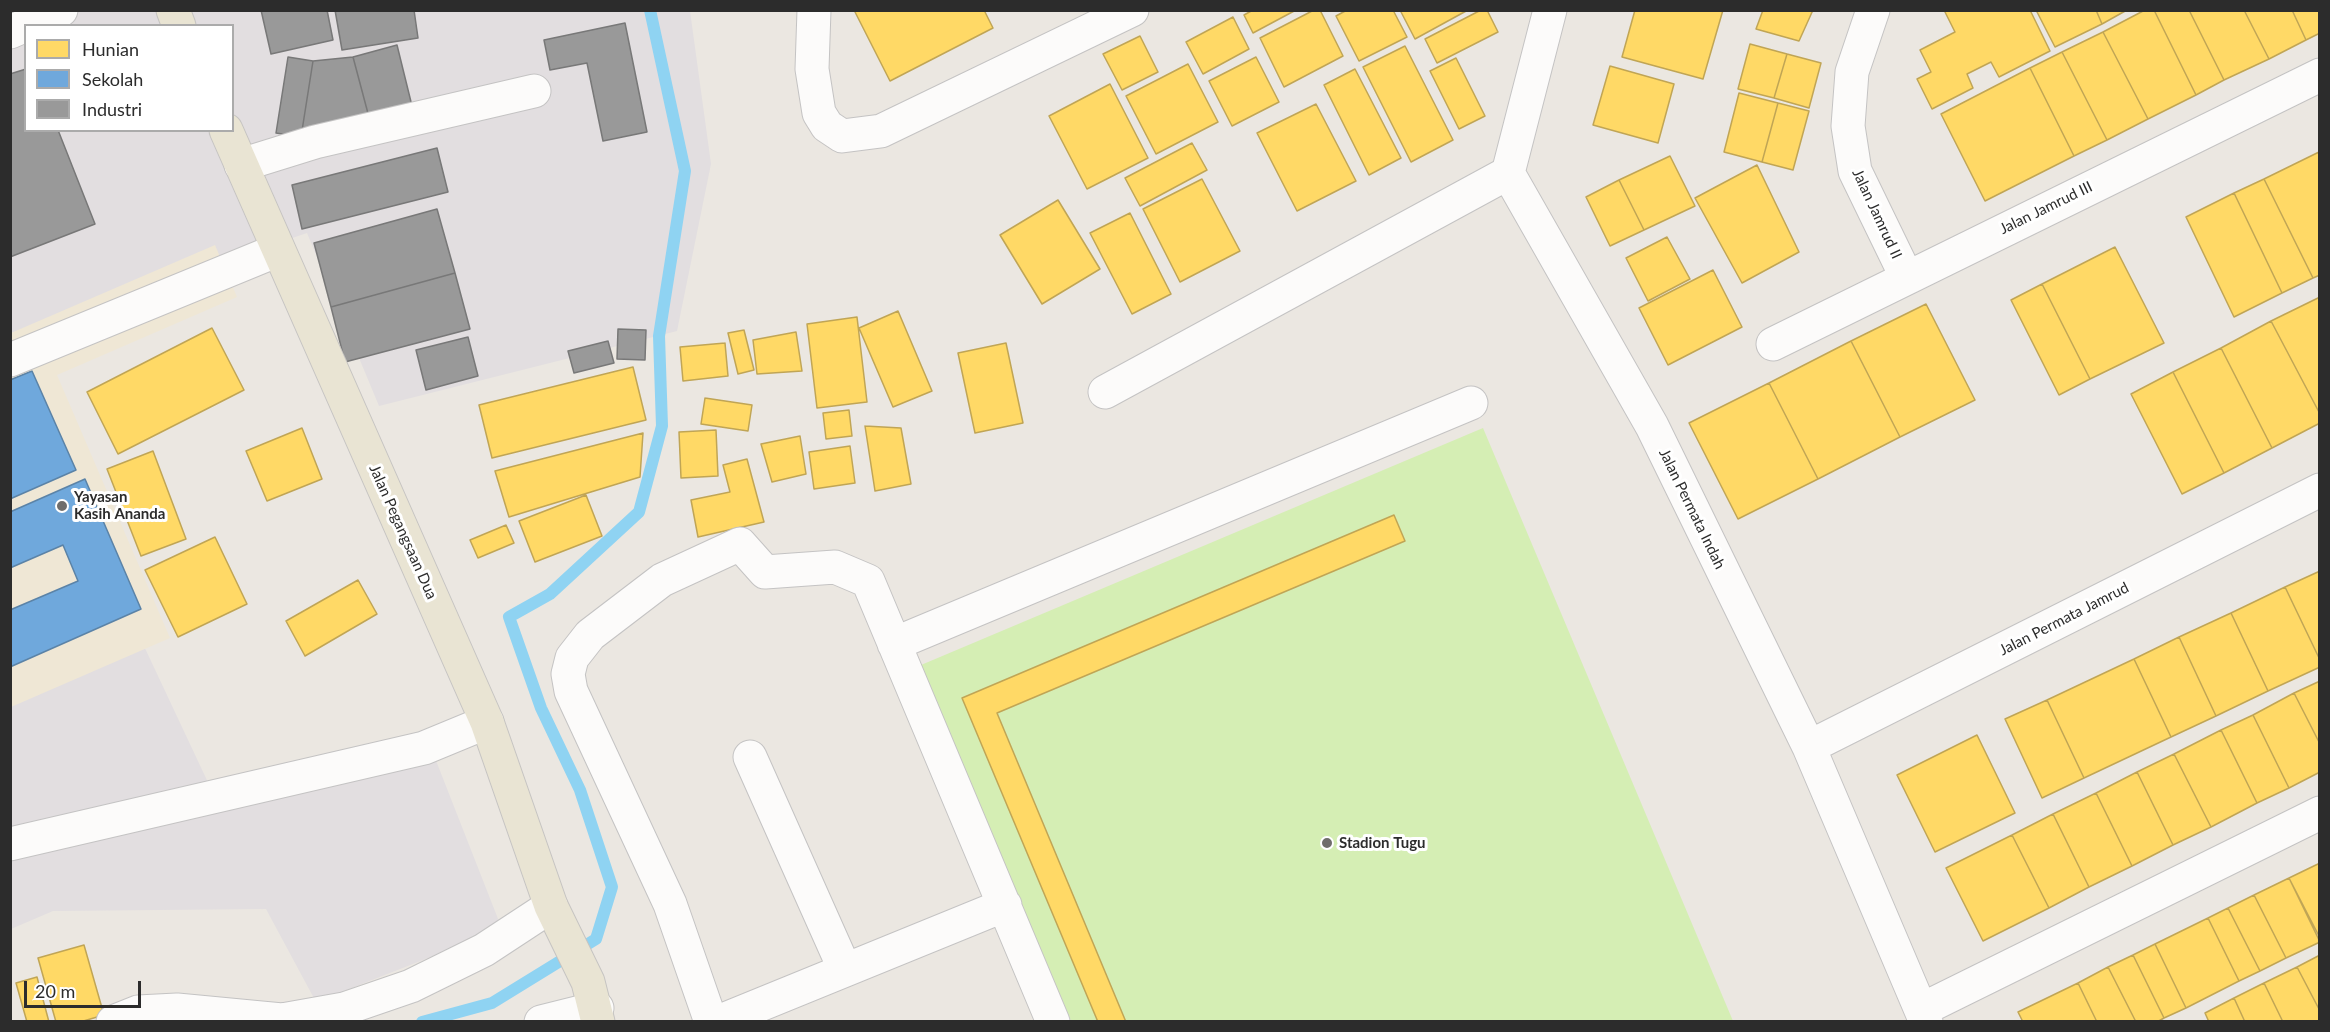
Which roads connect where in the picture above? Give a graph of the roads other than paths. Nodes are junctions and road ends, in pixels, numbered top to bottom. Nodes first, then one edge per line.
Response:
1 (61, 10) edge
2 (172, 10) edge
3 (814, 10) edge
4 (1132, 10) edge
5 (1551, 10) edge
6 (1873, 10) edge
7 (29, 24) edge
8 (178, 24) edge
9 (24, 26) edge
10 (10, 32) edge
11 (2319, 75) edge
12 (534, 91) dead end
13 (227, 132) edge
14 (241, 165) junction
15 (1508, 173) junction
16 (278, 250) junction
17 (1906, 276) junction
18 (1773, 344) dead end
19 (10, 360) edge
20 (1105, 392) dead end
21 (1471, 403) dead end
22 (2319, 490) edge
23 (894, 644) junction
24 (487, 722) junction
25 (1809, 747) junction
26 (750, 757) dead end
27 (2319, 813) edge
28 (10, 844) edge
29 (1005, 905) junction
30 (551, 906) junction
31 (845, 970) junction
32 (594, 1004) edge
33 (1924, 1016) edge
34 (113, 1022) edge
35 (541, 1022) edge
36 (711, 1022) edge
37 (718, 1022) edge
38 (1053, 1022) edge

1 - 7 street
2 - 8 main road
3 - 4 street
5 - 15 street
6 - 17 street, Jalan Jamrud II
9 - 10 street
11 - 17 street, Jalan Jamrud III
12 - 14 street
13 - 14 main road, Jalan Pegangsaan Dua
14 - 16 main road, Jalan Pegangsaan Dua
15 - 20 street
15 - 25 street, Jalan Permata Indah
16 - 19 street
16 - 24 main road, Jalan Pegangsaan Dua
17 - 18 street, Jalan Jamrud III
21 - 23 street
22 - 25 street, Jalan Permata Jamrud
23 - 29 street
23 - 36 street
24 - 28 street
24 - 30 main road, Jalan Pegangsaan Dua
25 - 33 street, Jalan Permata Indah
26 - 31 street
27 - 33 street
29 - 31 street
29 - 38 street
30 - 32 main road, Jalan Pegangsaan Dua
30 - 34 street
31 - 37 street
32 - 35 street

